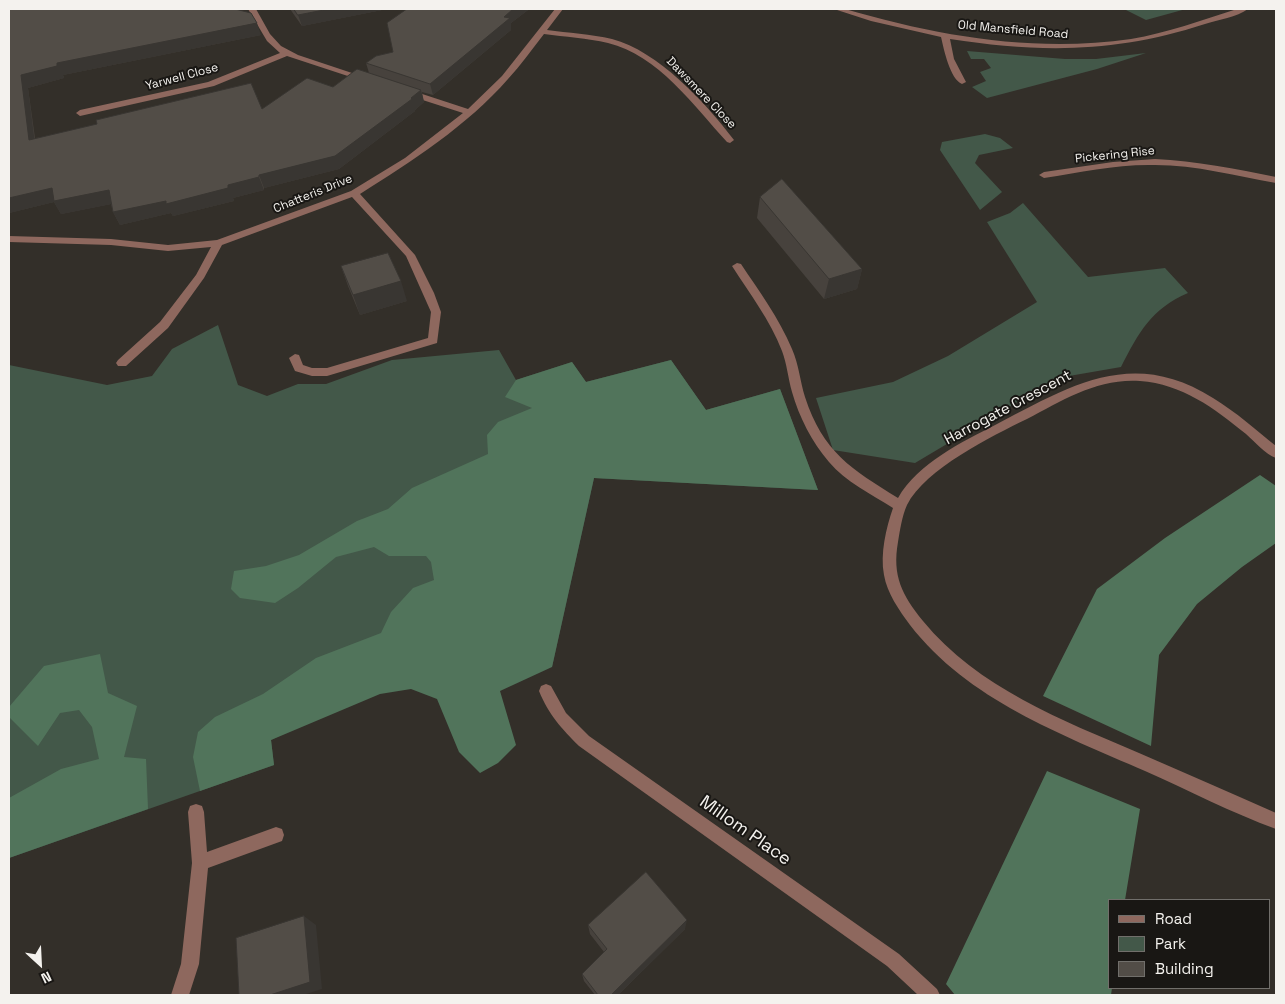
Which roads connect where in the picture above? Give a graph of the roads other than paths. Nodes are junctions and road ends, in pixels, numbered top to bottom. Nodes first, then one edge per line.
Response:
1 (252, 9) edge
2 (559, 9) edge
3 (838, 9) edge
4 (1244, 9) edge
5 (541, 31) junction
6 (945, 36) junction
7 (287, 53) junction
8 (372, 80) edge
9 (962, 82) dead end
10 (397, 88) edge
11 (468, 112) junction
12 (80, 113) dead end
13 (730, 140) dead end
14 (1044, 176) dead end
15 (1276, 180) edge
16 (354, 194) junction
17 (9, 239) edge
18 (218, 243) junction
19 (737, 266) dead end
20 (294, 358) dead end
21 (122, 363) dead end
22 (1276, 453) edge
23 (900, 506) junction
24 (546, 691) dead end
25 (196, 812) dead end
26 (1276, 821) edge
27 (276, 835) dead end
28 (200, 863) junction
29 (180, 995) edge
30 (931, 995) edge

1 - 7 street
2 - 5 street, Chatteris Drive
3 - 6 street, Old Mansfield Road
4 - 6 street, Old Mansfield Road
5 - 11 street, Chatteris Drive
5 - 13 street, Dawsmere Close
6 - 9 street
7 - 8 street
7 - 12 street, Yarwell Close
10 - 11 street
11 - 16 street, Chatteris Drive
14 - 15 street, Pickering Rise
16 - 18 street, Chatteris Drive
16 - 20 street
17 - 18 street, Chatteris Drive
18 - 21 street
19 - 23 street
22 - 23 street, Harrogate Crescent
23 - 26 street, Harrogate Crescent
24 - 30 street, Millom Place
25 - 28 street
27 - 28 street
28 - 29 street

